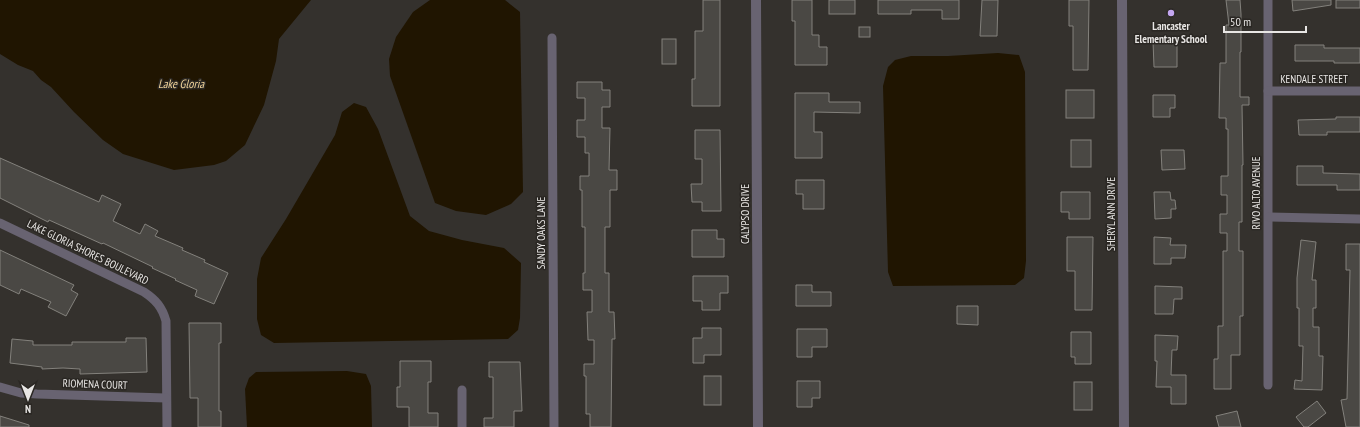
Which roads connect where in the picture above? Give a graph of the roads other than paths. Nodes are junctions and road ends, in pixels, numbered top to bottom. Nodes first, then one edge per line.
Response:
1 (756, 0) edge
2 (1122, 0) edge
3 (1268, 0) edge
4 (552, 38) dead end
5 (1268, 91) junction
6 (1360, 91) edge
7 (1269, 217) junction
8 (1360, 219) edge
9 (0, 223) edge
10 (1268, 385) dead end
11 (0, 388) edge
12 (462, 390) dead end
13 (166, 398) junction
14 (167, 427) edge
15 (462, 427) edge
16 (554, 427) edge
17 (758, 427) edge
18 (1124, 427) edge

1 - 17 street, CALYPSO DRIVE
2 - 18 street, SHERYL ANN DRIVE
3 - 5 street, RIVO ALTO AVENUE
4 - 16 street, SANDY OAKS LANE
5 - 6 street, KENDALE STREET
5 - 7 street, RIVO ALTO AVENUE
7 - 8 street
7 - 10 street, RIVO ALTO AVENUE
9 - 13 street, LAKE GLORIA SHORES BOULEVARD
11 - 13 street, RIOMENA COURT
12 - 15 street
13 - 14 street, LAKE GLORIA SHORES BOULEVARD

